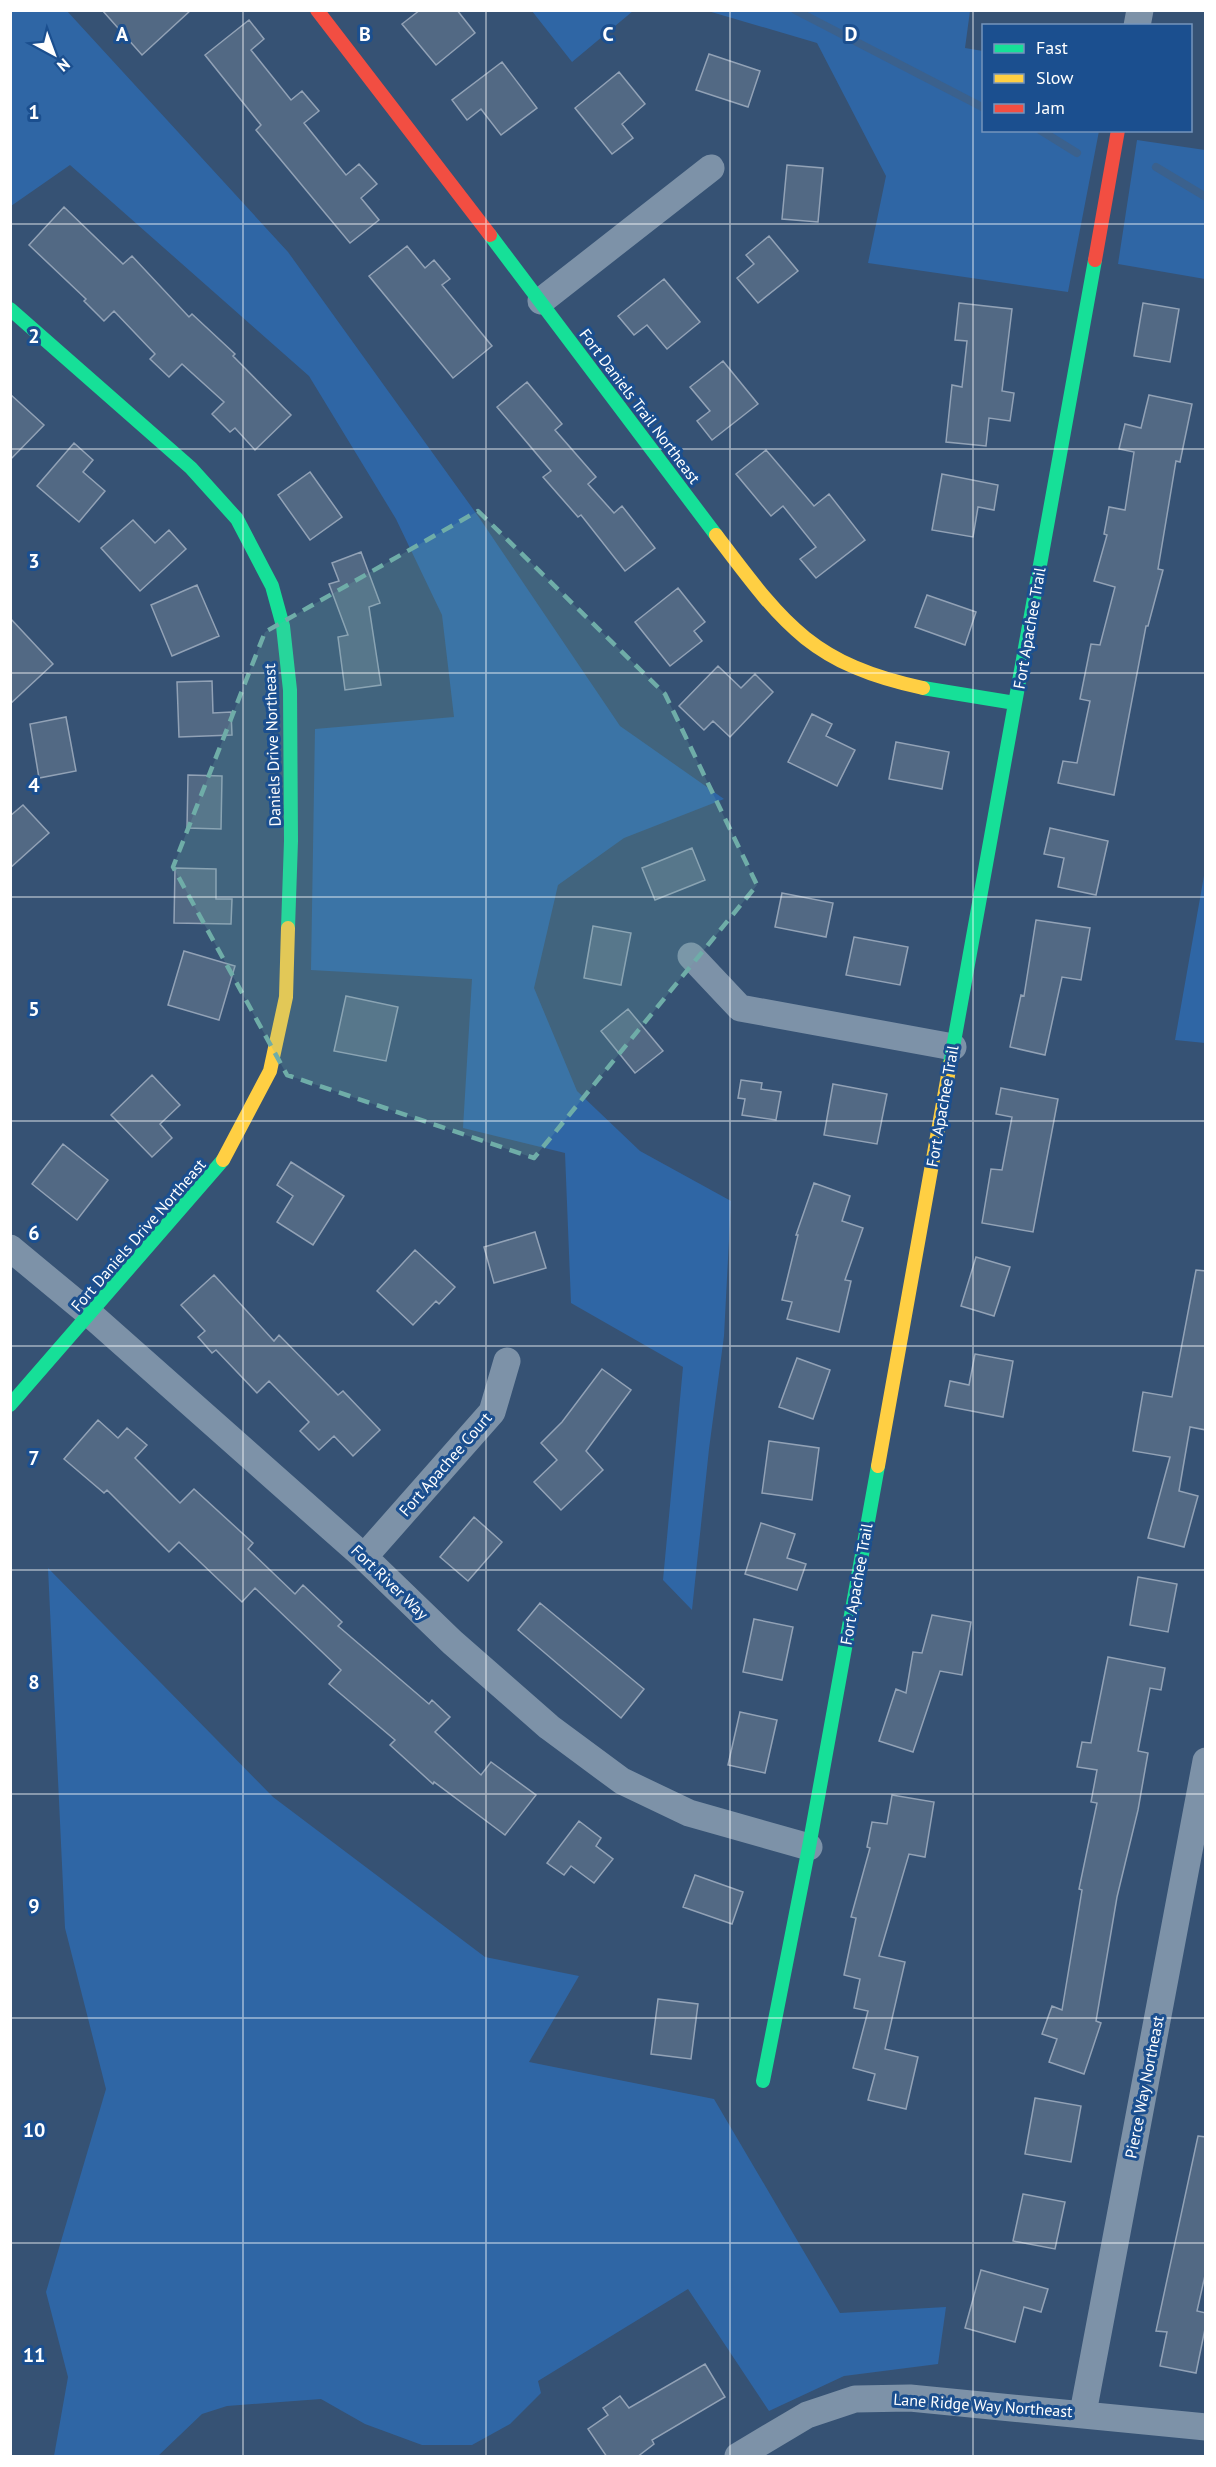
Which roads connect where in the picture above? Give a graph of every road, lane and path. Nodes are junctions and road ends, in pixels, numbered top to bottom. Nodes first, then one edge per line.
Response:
1 (317, 10) edge
2 (1118, 132) edge
3 (711, 168) dead end
4 (541, 301) junction
5 (10, 309) edge
6 (1015, 703) junction
7 (691, 956) dead end
8 (952, 1047) junction
9 (270, 1071) joint
10 (10, 1248) edge
11 (92, 1315) junction
12 (507, 1361) dead end
13 (10, 1405) edge
14 (364, 1557) junction
15 (1206, 1761) edge
16 (809, 1847) junction
17 (763, 2081) dead end
18 (1083, 2413) junction
19 (1206, 2427) edge
20 (738, 2457) edge

1 - 4 street, Fort Daniels Trail Northeast
2 - 6 street, Fort Apachee Trail
3 - 4 street
4 - 6 street, Fort Daniels Trail Northeast
5 - 9 street, Daniels Drive Northeast
6 - 8 street, Fort Apachee Trail
7 - 8 street
8 - 16 street, Fort Apachee Trail
9 - 11 street, Fort Daniels Drive Northeast
10 - 11 street, Fort River Way
11 - 13 street, Fort Daniels Drive Northeast
11 - 14 street, Fort River Way
12 - 14 street, Fort Apachee Court
14 - 16 street, Fort River Way
15 - 18 street, Pierce Way Northeast
16 - 17 street, Fort Apachee Trail
18 - 19 street, Lane Ridge Way Northeast
18 - 20 street, Lane Ridge Way Northeast

